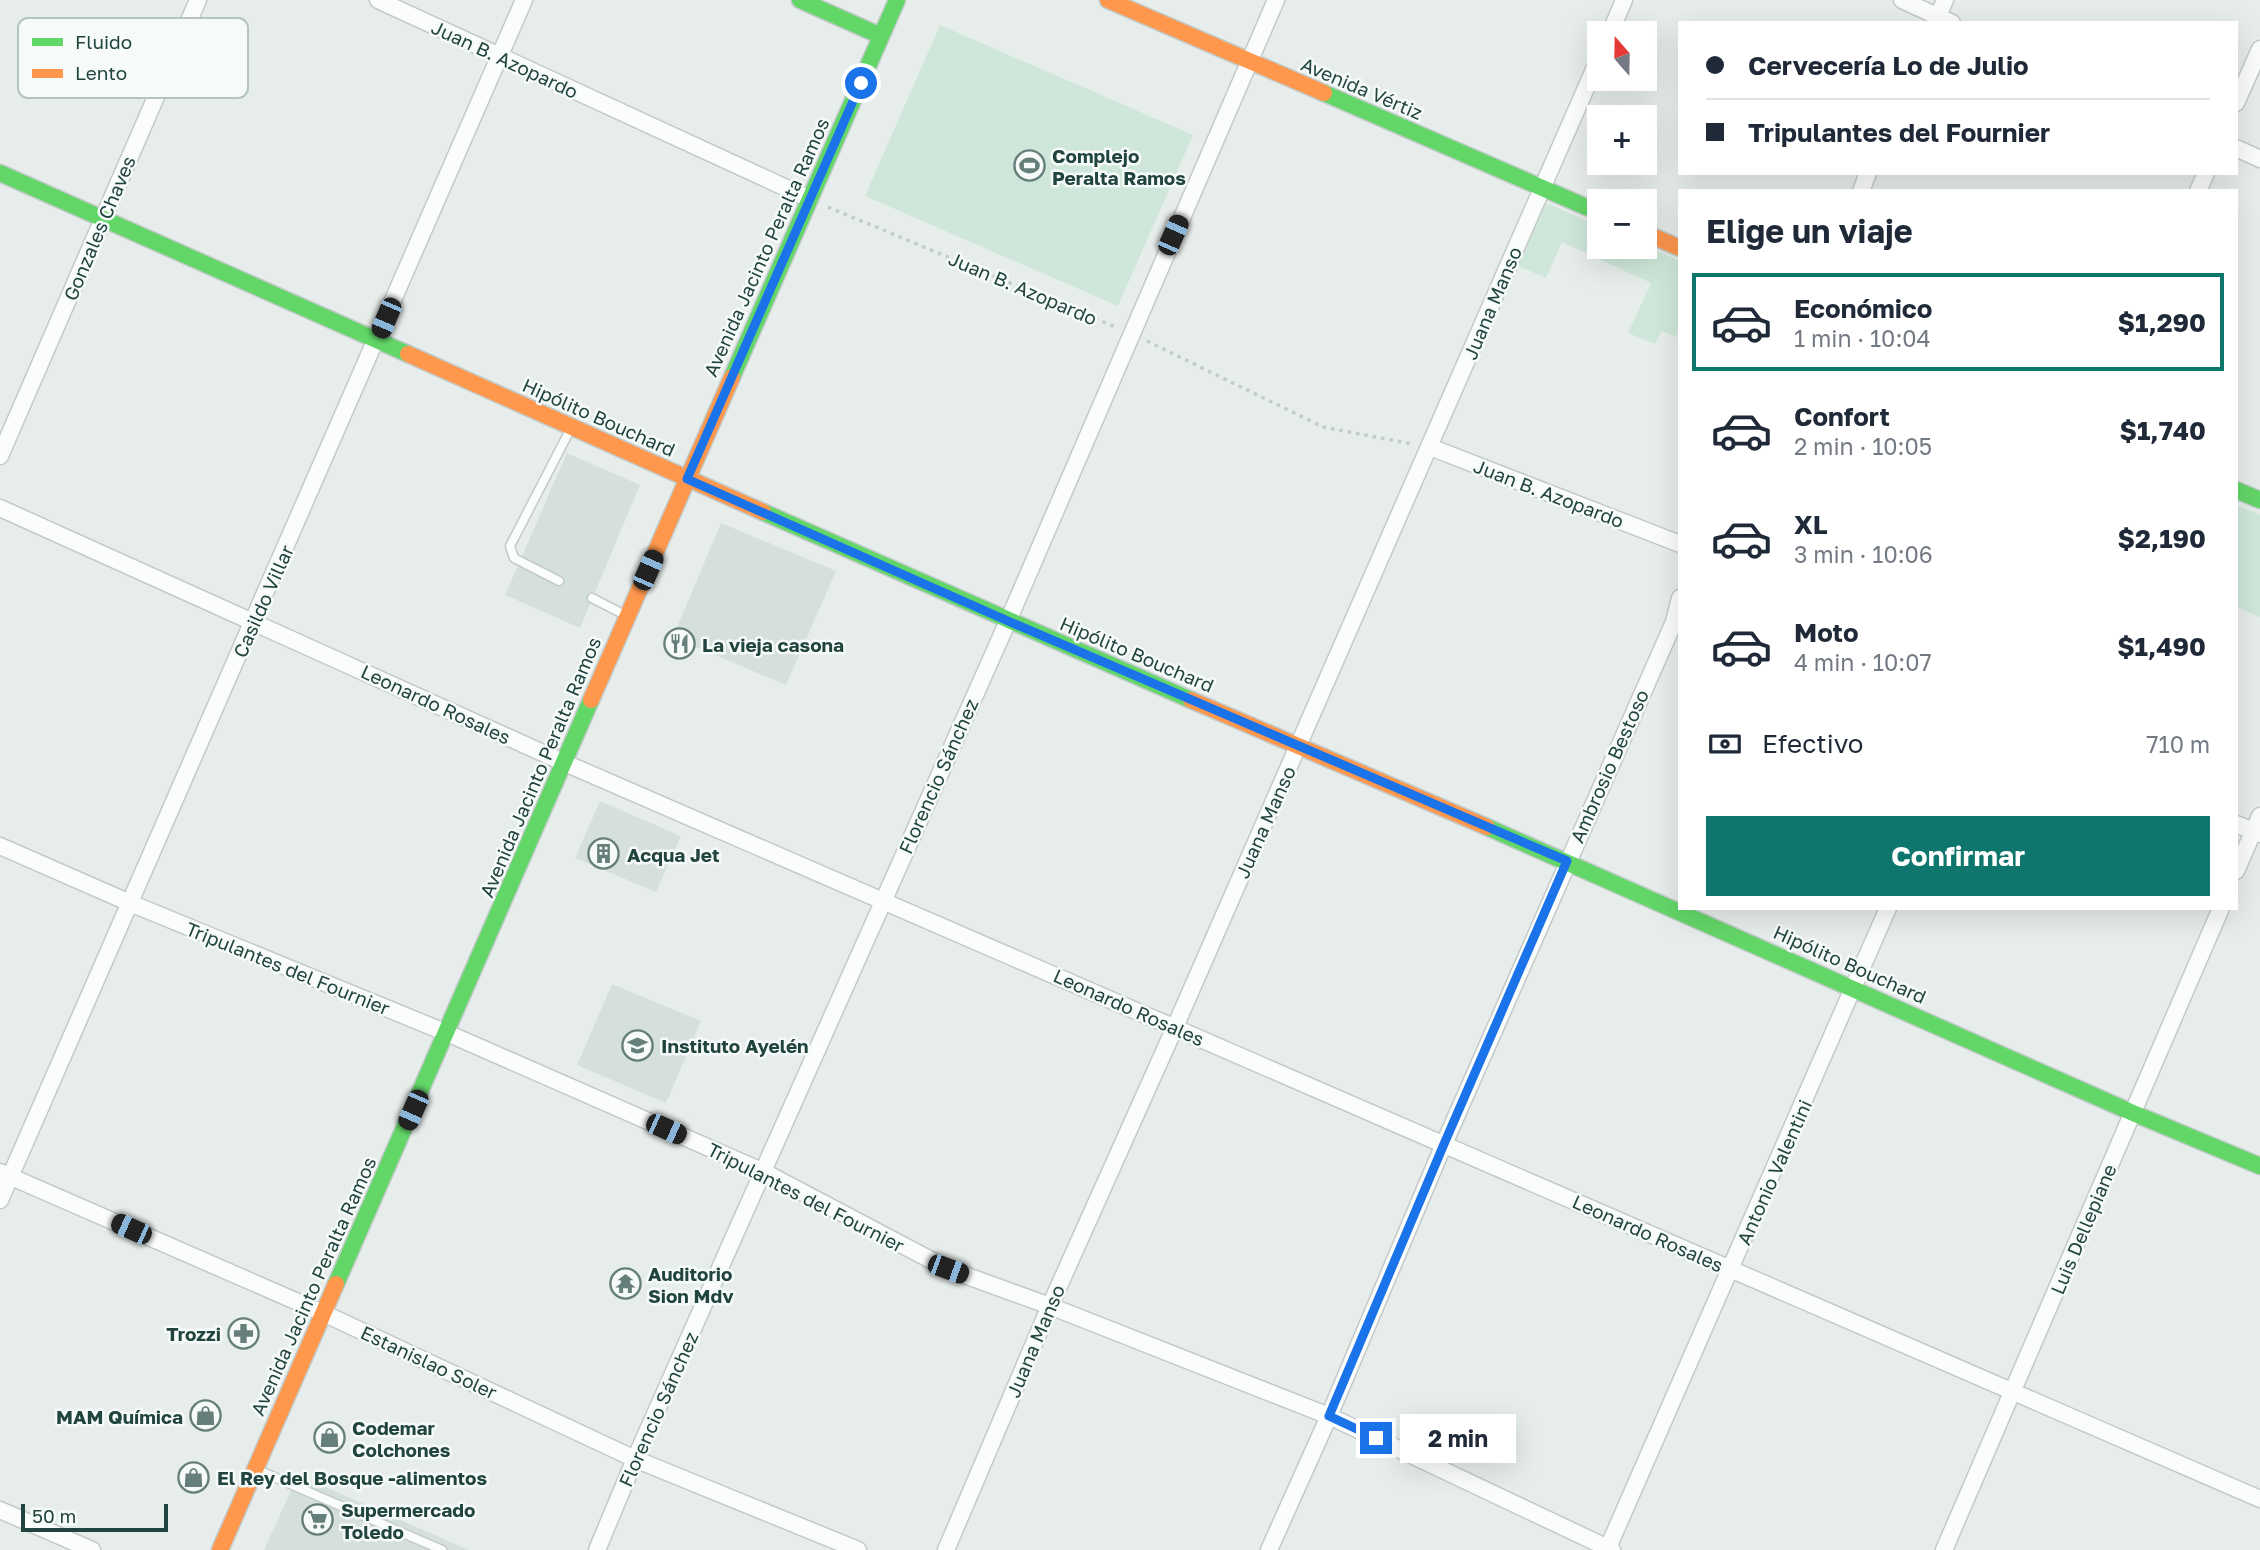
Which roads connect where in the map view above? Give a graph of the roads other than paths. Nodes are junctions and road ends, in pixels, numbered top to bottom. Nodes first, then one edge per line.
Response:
1 (198, 0) edge
2 (378, 0) edge
3 (524, 0) edge
4 (800, 0) edge
5 (897, 0) edge
6 (1108, 0) edge
7 (1276, 0) edge
8 (1624, 0) edge
9 (1902, 0) edge
10 (1945, 0) edge
11 (190, 18) edge
12 (1614, 21) edge
13 (1942, 21) edge
14 (881, 36) junction
15 (2260, 49) edge
16 (498, 57) junction
17 (1249, 62) junction
18 (1587, 86) edge
19 (155, 98) edge
20 (2238, 98) edge
21 (2238, 149) edge
22 (2260, 159) edge
23 (0, 173) edge
24 (1542, 188) junction
25 (810, 199) junction
26 (1587, 207) edge
27 (103, 218) junction
28 (1657, 238) edge
29 (1678, 247) edge
30 (376, 341) junction
31 (572, 427) junction
32 (1430, 447) junction
33 (0, 456) edge
34 (687, 479) junction
35 (2238, 491) edge
36 (2260, 500) edge
37 (0, 508) edge
38 (1678, 543) edge
39 (559, 581) dead end
40 (592, 598) dead end
41 (1678, 606) edge
42 (628, 616) junction
43 (254, 621) junction
44 (1008, 621) junction
45 (1298, 746) junction
46 (565, 763) junction
47 (2238, 824) edge
48 (2258, 827) edge
49 (0, 846) edge
50 (1567, 861) junction
51 (2238, 867) edge
52 (883, 900) junction
53 (130, 903) junction
54 (1887, 910) edge
55 (2220, 910) edge
56 (1854, 989) junction
57 (1175, 1027) junction
58 (447, 1033) junction
59 (2133, 1113) junction
60 (1444, 1144) junction
61 (2260, 1166) edge
62 (764, 1172) junction
63 (5, 1175) edge
64 (0, 1200) edge
65 (1731, 1269) junction
66 (1050, 1306) junction
67 (323, 1313) junction
68 (2013, 1391) junction
69 (1329, 1416) junction
70 (635, 1458) junction
71 (256, 1468) junction
72 (2260, 1499) edge
73 (0, 1510) edge
74 (1609, 1549) edge
75 (92, 1550) edge
76 (220, 1550) edge
77 (442, 1550) edge
78 (597, 1550) edge
79 (858, 1550) edge
80 (946, 1550) edge
81 (1269, 1550) edge
82 (1944, 1550) edge

1 - 11 street, Gonzales Chaves
2 - 16 street, Juan B. Azopardo
3 - 16 street, Casildo Villar
4 - 14 street
5 - 14 street, Avenida Jacinto Peralta Ramos
6 - 17 street, Avenida Vértiz
7 - 17 street, Florencio Sánchez
8 - 12 street
9 - 13 street
10 - 13 street
14 - 25 street, Avenida Jacinto Peralta Ramos
15 - 20 street
16 - 25 street, Juan B. Azopardo
16 - 30 street, Casildo Villar
17 - 24 street, Avenida Vértiz
17 - 44 street, Florencio Sánchez
18 - 24 street, Juana Manso
19 - 27 street, Gonzales Chaves
21 - 22 street
23 - 27 street, Hipólito Bouchard
24 - 26 street, Avenida Vértiz
24 - 32 street, Juana Manso
25 - 34 street, Avenida Jacinto Peralta Ramos
27 - 30 street, Hipólito Bouchard
27 - 33 street, Gonzales Chaves
28 - 29 street
30 - 31 street, Hipólito Bouchard
30 - 43 street, Casildo Villar
31 - 34 street, Hipólito Bouchard
31 - 39 lane
32 - 38 street, Juan B. Azopardo
32 - 45 street, Juana Manso
34 - 42 street, Avenida Jacinto Peralta Ramos
34 - 44 street, Hipólito Bouchard
35 - 36 street
37 - 43 street, Leonardo Rosales
40 - 42 lane
41 - 50 street, Ambrosio Bestoso
42 - 46 street, Avenida Jacinto Peralta Ramos
43 - 46 street, Leonardo Rosales
43 - 53 street, Casildo Villar
44 - 45 street, Hipólito Bouchard
44 - 52 street, Florencio Sánchez
45 - 50 street, Hipólito Bouchard
45 - 57 street, Juana Manso
46 - 52 street, Leonardo Rosales
46 - 58 street, Avenida Jacinto Peralta Ramos
47 - 48 street
48 - 51 street
49 - 53 street, Tripulantes del Fournier
50 - 56 street, Hipólito Bouchard
50 - 60 street, Ambrosio Bestoso
52 - 57 street, Leonardo Rosales
52 - 62 street, Florencio Sánchez
53 - 58 street, Tripulantes del Fournier
53 - 63 street, Casildo Villar
54 - 56 street, Antonio Valentini
55 - 59 street, Luis Dellepiane
56 - 59 street, Hipólito Bouchard
56 - 65 street, Antonio Valentini
57 - 60 street, Leonardo Rosales
57 - 66 street, Juana Manso
58 - 62 street, Tripulantes del Fournier
58 - 67 street, Avenida Jacinto Peralta Ramos
59 - 61 street, Hipólito Bouchard
59 - 68 street, Luis Dellepiane
60 - 65 street, Leonardo Rosales
60 - 69 street, Ambrosio Bestoso
62 - 66 street, Tripulantes del Fournier
62 - 70 street, Florencio Sánchez
63 - 64 street, Casildo Villar
63 - 67 street, Estanislao Soler
65 - 68 street, Leonardo Rosales
65 - 74 street, Antonio Valentini
66 - 69 street, Tripulantes del Fournier
66 - 80 street, Juana Manso
67 - 70 street, Estanislao Soler
67 - 71 street, Avenida Jacinto Peralta Ramos
68 - 72 street, Leonardo Rosales
68 - 82 street, Luis Dellepiane
69 - 74 street, Tripulantes del Fournier
69 - 81 street, Ambrosio Bestoso
70 - 78 street, Florencio Sánchez
70 - 79 street, Estanislao Soler
71 - 76 street, Avenida Jacinto Peralta Ramos
71 - 77 lane
73 - 75 street

